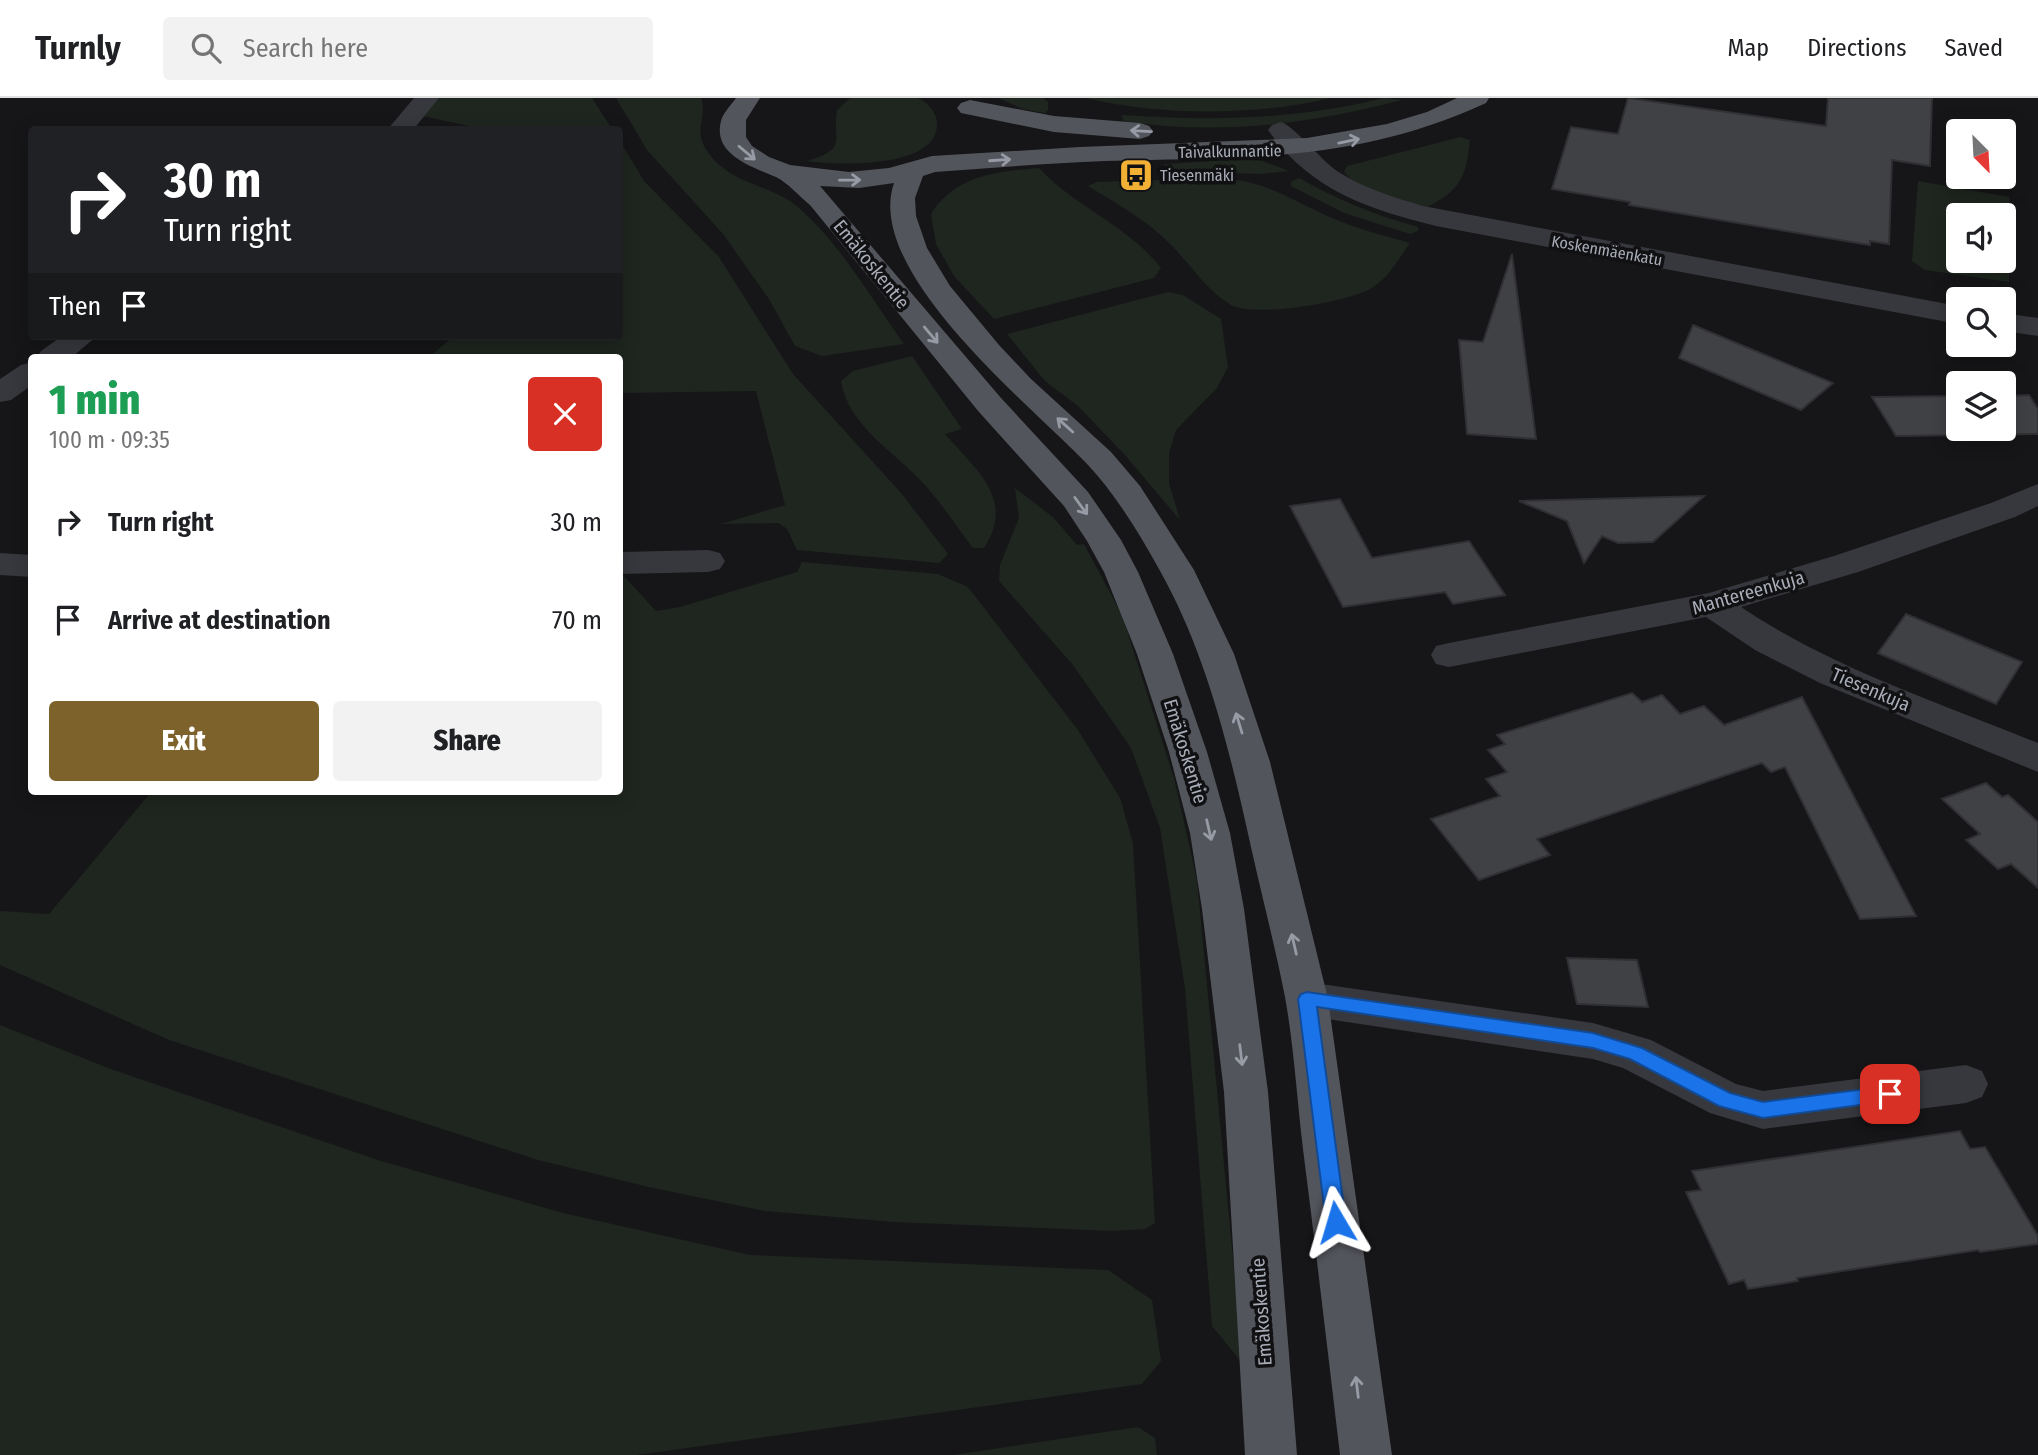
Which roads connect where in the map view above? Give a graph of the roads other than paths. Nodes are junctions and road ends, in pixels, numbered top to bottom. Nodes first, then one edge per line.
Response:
1 (427, 98) edge
2 (1425, 98) edge
3 (1477, 98) edge
4 (737, 103) edge
5 (966, 103) edge
6 (402, 126) edge
7 (1287, 140) junction
8 (921, 168) junction
9 (789, 174) junction
10 (1946, 313) edge
11 (2016, 324) edge
12 (2038, 327) edge
13 (76, 340) edge
14 (56, 354) edge
15 (28, 374) edge
16 (0, 393) edge
17 (2038, 494) edge
18 (708, 561) dead end
19 (623, 562) edge
20 (0, 564) edge
21 (28, 566) edge
22 (1712, 604) junction
23 (1449, 655) dead end
24 (2038, 758) edge
25 (1307, 999) junction
26 (1966, 1084) dead end
27 (1271, 1455) edge
28 (1366, 1455) edge

1 - 6 street
2 - 7 main road, Taivalkunnantie
7 -> 3 main road, Taivalkunnantie
4 -> 9 main road
7 -> 5 main road, Taivalkunnantie
5 - 8 main road
8 -> 7 main road, Taivalkunnantie
7 - 10 street, Koskenmäenkatu
9 -> 8 main road, Taivalkunnantie
25 -> 8 main road, Emäkoskentie
9 -> 27 main road, Emäkoskentie
11 - 12 street
13 - 14 street
15 - 16 street
17 - 22 street, Mantereenkuja
18 - 19 street
20 - 21 street
22 - 23 street, Mantereenkuja
22 - 24 street, Tiesenkuja
25 - 26 street
28 -> 25 main road, Emäkoskentie

